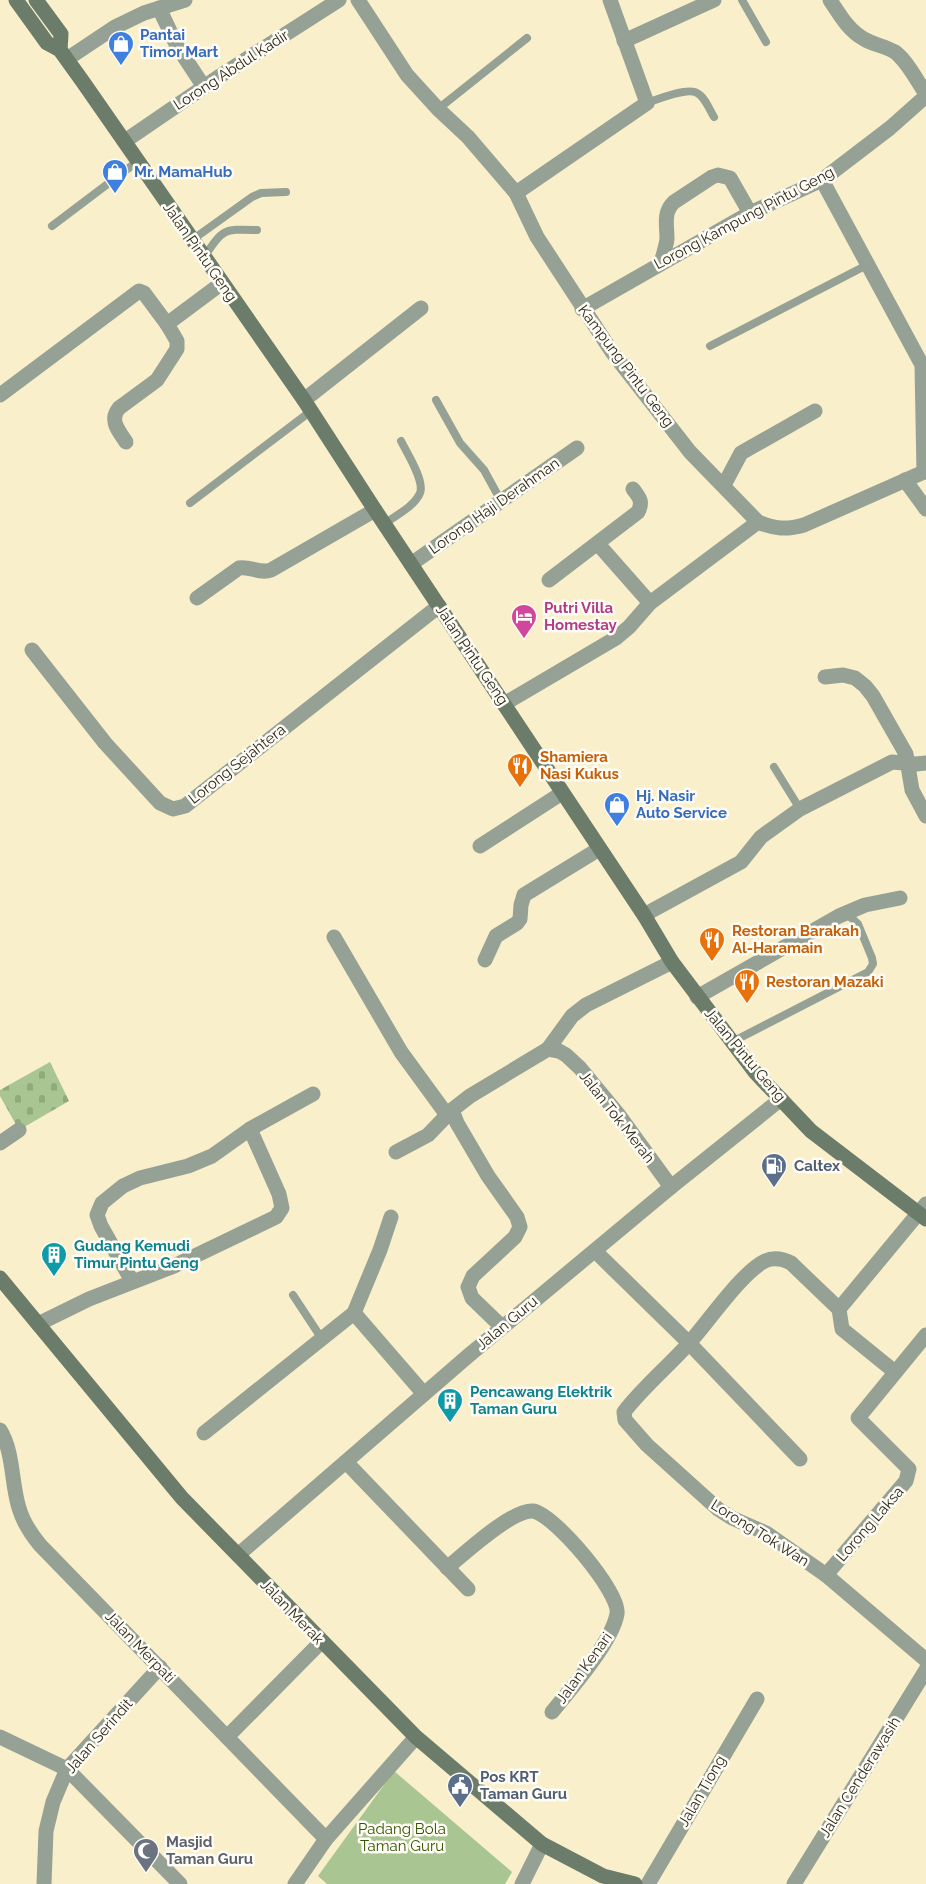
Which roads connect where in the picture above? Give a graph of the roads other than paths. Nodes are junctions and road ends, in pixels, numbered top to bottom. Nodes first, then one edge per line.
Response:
1 (14, 0) edge
2 (36, 0) edge
3 (185, 0) edge
4 (339, 0) edge
5 (358, 0) edge
6 (610, 0) edge
7 (714, 0) edge
8 (742, 0) edge
9 (830, 0) edge
10 (159, 8) junction
11 (527, 38) dead end
12 (624, 41) junction
13 (765, 42) dead end
14 (63, 55) junction
15 (204, 87) junction
16 (926, 95) edge
17 (646, 103) junction
18 (438, 109) junction
19 (714, 117) dead end
20 (125, 141) junction
21 (138, 161) junction
22 (822, 180) junction
23 (286, 192) dead end
24 (516, 193) junction
25 (750, 213) junction
26 (52, 226) dead end
27 (257, 230) dead end
28 (192, 240) junction
29 (204, 256) junction
30 (661, 263) junction
31 (867, 265) junction
32 (222, 283) junction
33 (421, 308) dead end
34 (582, 309) junction
35 (167, 324) junction
36 (710, 346) dead end
37 (924, 364) edge
38 (0, 395) edge
39 (435, 400) dead end
40 (307, 405) junction
41 (815, 411) dead end
42 (401, 441) dead end
43 (126, 442) dead end
44 (577, 448) dead end
45 (925, 471) edge
46 (905, 480) junction
47 (724, 485) junction
48 (633, 489) dead end
49 (501, 501) junction
50 (190, 503) dead end
51 (926, 509) edge
52 (375, 510) junction
53 (758, 522) junction
54 (384, 524) junction
55 (598, 544) junction
56 (411, 564) junction
57 (549, 580) dead end
58 (197, 598) dead end
59 (650, 603) junction
60 (439, 606) junction
61 (32, 650) dead end
62 (825, 677) dead end
63 (504, 704) junction
64 (907, 763) junction
65 (926, 763) edge
66 (774, 767) dead end
67 (562, 793) junction
68 (800, 808) junction
69 (926, 816) edge
70 (480, 846) dead end
71 (599, 849) junction
72 (900, 898) dead end
73 (847, 914) junction
74 (644, 915) junction
75 (334, 937) dead end
76 (484, 960) dead end
77 (672, 962) junction
78 (697, 997) junction
79 (732, 1042) junction
80 (553, 1050) junction
81 (313, 1094) dead end
82 (781, 1099) junction
83 (450, 1113) junction
84 (250, 1129) junction
85 (19, 1130) dead end
86 (0, 1143) edge
87 (396, 1152) dead end
88 (671, 1187) junction
89 (923, 1212) edge
90 (391, 1216) dead end
91 (595, 1251) junction
92 (0, 1278) edge
93 (132, 1281) junction
94 (293, 1295) dead end
95 (839, 1309) junction
96 (354, 1312) junction
97 (38, 1323) junction
98 (502, 1327) junction
99 (926, 1335) edge
100 (322, 1339) junction
101 (689, 1343) junction
102 (895, 1372) junction
103 (424, 1394) junction
104 (0, 1430) edge
105 (204, 1433) dead end
106 (800, 1459) dead end
107 (346, 1462) junction
108 (7, 1490) edge
109 (238, 1555) junction
110 (447, 1568) junction
111 (826, 1575) junction
112 (468, 1589) dead end
113 (321, 1642) junction
114 (926, 1660) edge
115 (160, 1667) junction
116 (926, 1670) edge
117 (757, 1699) dead end
118 (552, 1712) dead end
119 (0, 1737) edge
120 (227, 1737) junction
121 (416, 1737) junction
122 (67, 1769) junction
123 (326, 1839) junction
124 (542, 1844) junction
125 (44, 1884) edge
126 (180, 1884) edge
127 (295, 1884) edge
128 (522, 1884) edge
129 (635, 1884) edge
130 (648, 1884) edge
131 (794, 1884) edge

1 - 14 main road, Jalan Pintu Geng
2 - 14 main road, Jalan Pintu Geng
3 - 10 street
4 - 15 street, Lorong Abdul Kadir
5 - 18 street, Kampung Pintu Geng
6 - 12 street
7 - 12 street
8 - 13 lane
9 - 16 street
10 - 14 street
10 - 15 street
11 - 18 lane
12 - 17 street
14 - 20 main road, Jalan Pintu Geng
15 - 20 street, Lorong Abdul Kadir
16 - 22 street, Lorong Kampung Pintu Geng
17 - 19 lane
17 - 24 street
18 - 24 street, Kampung Pintu Geng
20 - 21 main road, Jalan Pintu Geng
21 - 26 lane
21 - 28 main road, Jalan Pintu Geng
22 - 25 street, Lorong Kampung Pintu Geng
22 - 31 street
23 - 28 lane
24 - 34 street, Kampung Pintu Geng
25 - 30 street, Lorong Kampung Pintu Geng
25 - 30 street
27 - 29 lane
28 - 29 main road, Jalan Pintu Geng
29 - 32 main road, Jalan Pintu Geng
30 - 34 street, Lorong Kampung Pintu Geng
31 - 36 lane
31 - 37 street
32 - 35 street
32 - 40 main road, Jalan Pintu Geng
33 - 40 street
34 - 47 street, Kampung Pintu Geng
35 - 38 street
35 - 43 street
37 - 45 street
39 - 49 lane
40 - 50 lane
40 - 52 main road, Jalan Pintu Geng
41 - 47 street
42 - 54 lane
44 - 49 street, Lorong Haji Derahman
45 - 46 street
46 - 51 street
46 - 53 street
47 - 53 street, Kampung Pintu Geng
48 - 55 street
49 - 56 street, Lorong Haji Derahman
52 - 54 main road, Jalan Pintu Geng
52 - 58 street
53 - 59 street
54 - 56 main road, Jalan Pintu Geng
55 - 57 street
55 - 59 street
56 - 60 main road, Jalan Pintu Geng
59 - 63 street
60 - 61 street, Lorong Sejahtera
60 - 63 main road, Jalan Pintu Geng
62 - 64 street
63 - 67 main road, Jalan Pintu Geng
64 - 65 street
64 - 68 street
64 - 69 street
66 - 68 lane
67 - 70 street
67 - 71 main road, Jalan Pintu Geng
68 - 74 street
71 - 74 main road, Jalan Pintu Geng
71 - 76 street
72 - 73 street
73 - 78 street
73 - 79 lane
74 - 77 main road, Jalan Pintu Geng
75 - 83 street
77 - 78 main road, Jalan Pintu Geng
77 - 80 street
78 - 79 main road, Jalan Pintu Geng
79 - 82 main road, Jalan Pintu Geng
80 - 83 street
80 - 88 street, Jalan Tok Merah
81 - 84 street
82 - 88 street, Jalan Guru
82 - 89 main road, Jalan Pintu Geng
83 - 87 street
83 - 98 street
84 - 93 street
84 - 93 street
85 - 86 street
88 - 91 street, Jalan Guru
89 - 95 street
90 - 96 street
91 - 98 street, Jalan Guru
91 - 101 street
92 - 97 main road, Jalan Merak
93 - 97 street
94 - 100 lane
95 - 101 street
95 - 102 street
96 - 100 street
96 - 103 street
97 - 109 main road, Jalan Merak
98 - 103 street, Jalan Guru
99 - 102 street, Lorong Laksa
100 - 105 street
101 - 106 street
101 - 111 street, Lorong Tok Wan
102 - 111 street, Lorong Laksa
103 - 107 street, Jalan Guru
104 - 108 street, Jalan Merpati
107 - 109 street, Jalan Guru
107 - 110 street
108 - 115 street, Jalan Merpati
109 - 113 main road, Jalan Merak
110 - 112 street
110 - 118 street, Jalan Kenari
111 - 114 street, Lorong Tok Wan
113 - 120 street
113 - 121 main road, Jalan Merak
115 - 120 street, Jalan Merpati
115 - 122 street, Jalan Serindit
116 - 131 street, Jalan Cenderawasih
117 - 130 street, Jalan Tiong
119 - 122 street
120 - 123 street, Jalan Merpati
121 - 123 street
121 - 124 main road, Jalan Merak
122 - 125 street, Jalan Serindit
122 - 126 street
123 - 127 street
124 - 128 street
124 - 129 main road, Jalan Merak

